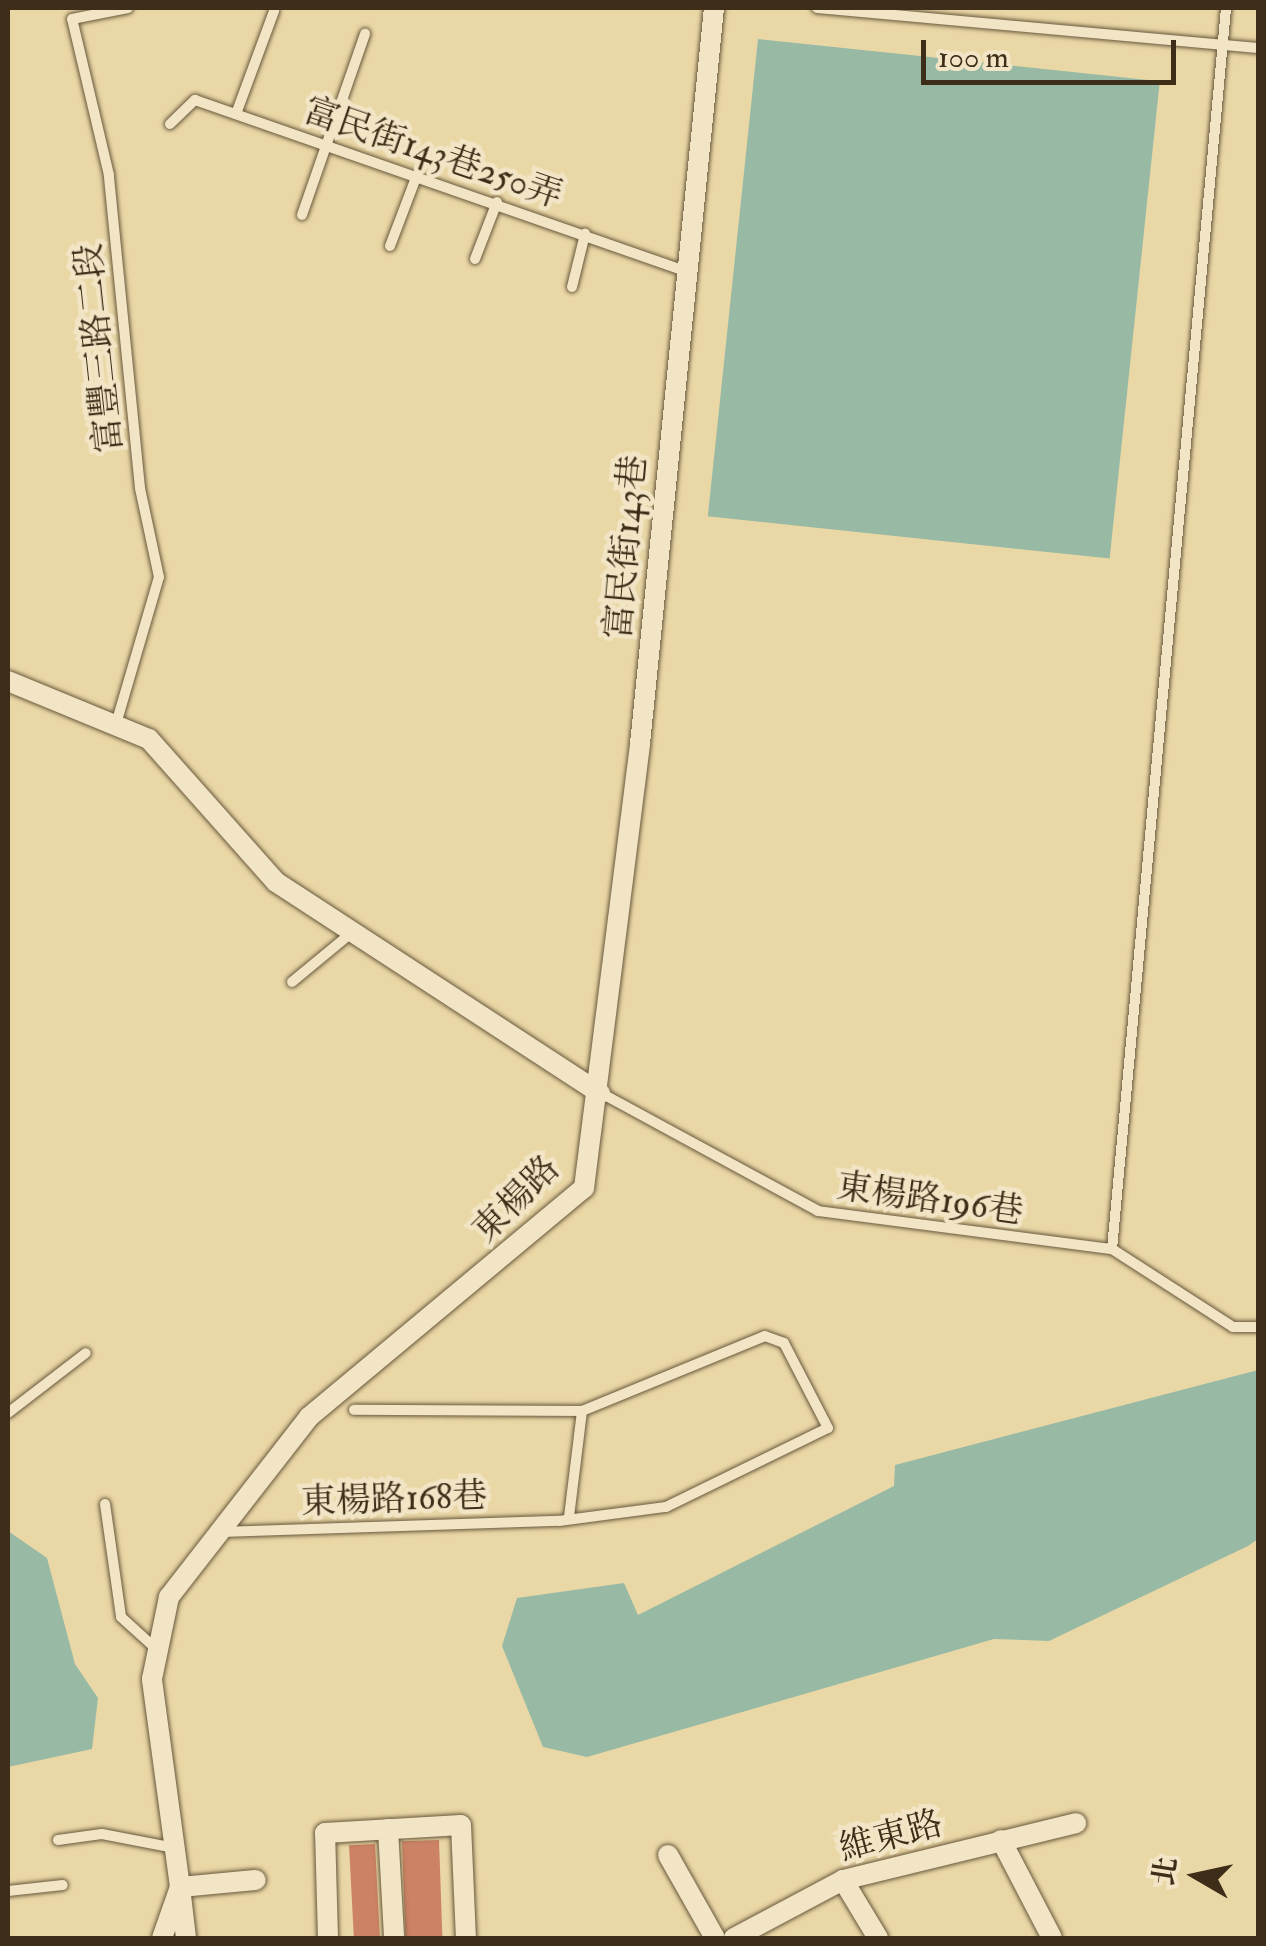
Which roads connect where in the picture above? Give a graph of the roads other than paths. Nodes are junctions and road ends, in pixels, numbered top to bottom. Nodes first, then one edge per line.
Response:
1 (128, 8) edge
2 (714, 8) edge
3 (817, 8) edge
4 (1226, 8) edge
5 (274, 11) dead end
6 (365, 34) dead end
7 (1222, 45) junction
8 (1258, 48) edge
9 (236, 114) junction
10 (170, 124) dead end
11 (326, 145) junction
12 (417, 175) junction
13 (497, 202) junction
14 (302, 215) dead end
15 (585, 234) junction
16 (390, 246) dead end
17 (475, 260) dead end
18 (685, 270) junction
19 (572, 288) dead end
20 (8, 681) edge
21 (116, 724) junction
22 (350, 934) junction
23 (292, 982) dead end
24 (600, 1093) junction
25 (1112, 1249) junction
26 (1258, 1327) edge
27 (86, 1352) dead end
28 (354, 1410) dead end
29 (582, 1411) junction
30 (8, 1412) edge
31 (105, 1504) dead end
32 (569, 1517) junction
33 (220, 1532) junction
34 (154, 1646) junction
35 (1076, 1823) dead end
36 (388, 1829) junction
37 (58, 1840) dead end
38 (1001, 1840) junction
39 (175, 1848) junction
40 (668, 1855) dead end
41 (256, 1880) dead end
42 (843, 1880) junction
43 (64, 1885) dead end
44 (180, 1886) junction
45 (8, 1891) edge
46 (162, 1938) edge
47 (186, 1938) edge
48 (328, 1938) edge
49 (394, 1938) edge
50 (466, 1938) edge
51 (715, 1938) edge
52 (734, 1938) edge
53 (878, 1938) edge
54 (1052, 1938) edge

1 - 21 lane, 富豐三路二段
2 - 18 street, 富民街143巷
3 - 7 lane
4 - 7 lane
5 - 9 lane
6 - 11 lane
7 - 8 lane
7 - 25 lane
9 - 10 lane, 富民街143巷250弄
9 - 11 lane, 富民街143巷250弄
11 - 12 lane, 富民街143巷250弄
11 - 14 lane
12 - 13 lane, 富民街143巷250弄
12 - 16 lane
13 - 15 lane, 富民街143巷250弄
13 - 17 lane
15 - 18 lane, 富民街143巷250弄
15 - 19 lane
18 - 24 street, 富民街143巷
20 - 21 street
21 - 22 street
22 - 23 lane
22 - 24 street
24 - 25 lane, 東楊路196巷
24 - 33 street, 東楊路
25 - 26 lane, 東楊路196巷
27 - 30 lane
28 - 29 lane, 東楊路168巷
29 - 32 lane
29 - 32 lane, 東楊路168巷
31 - 34 lane
32 - 33 lane, 東楊路168巷
33 - 34 street, 東楊路
34 - 39 street, 東楊路
35 - 38 street, 維東路
36 - 48 street
36 - 49 street
36 - 50 street
37 - 39 lane
38 - 42 street, 維東路
38 - 54 street
39 - 44 street, 東楊路
40 - 51 street
41 - 44 street
42 - 52 street, 維東路
42 - 53 street
43 - 45 lane
44 - 46 street, 東楊路
44 - 47 street, 東楊路

